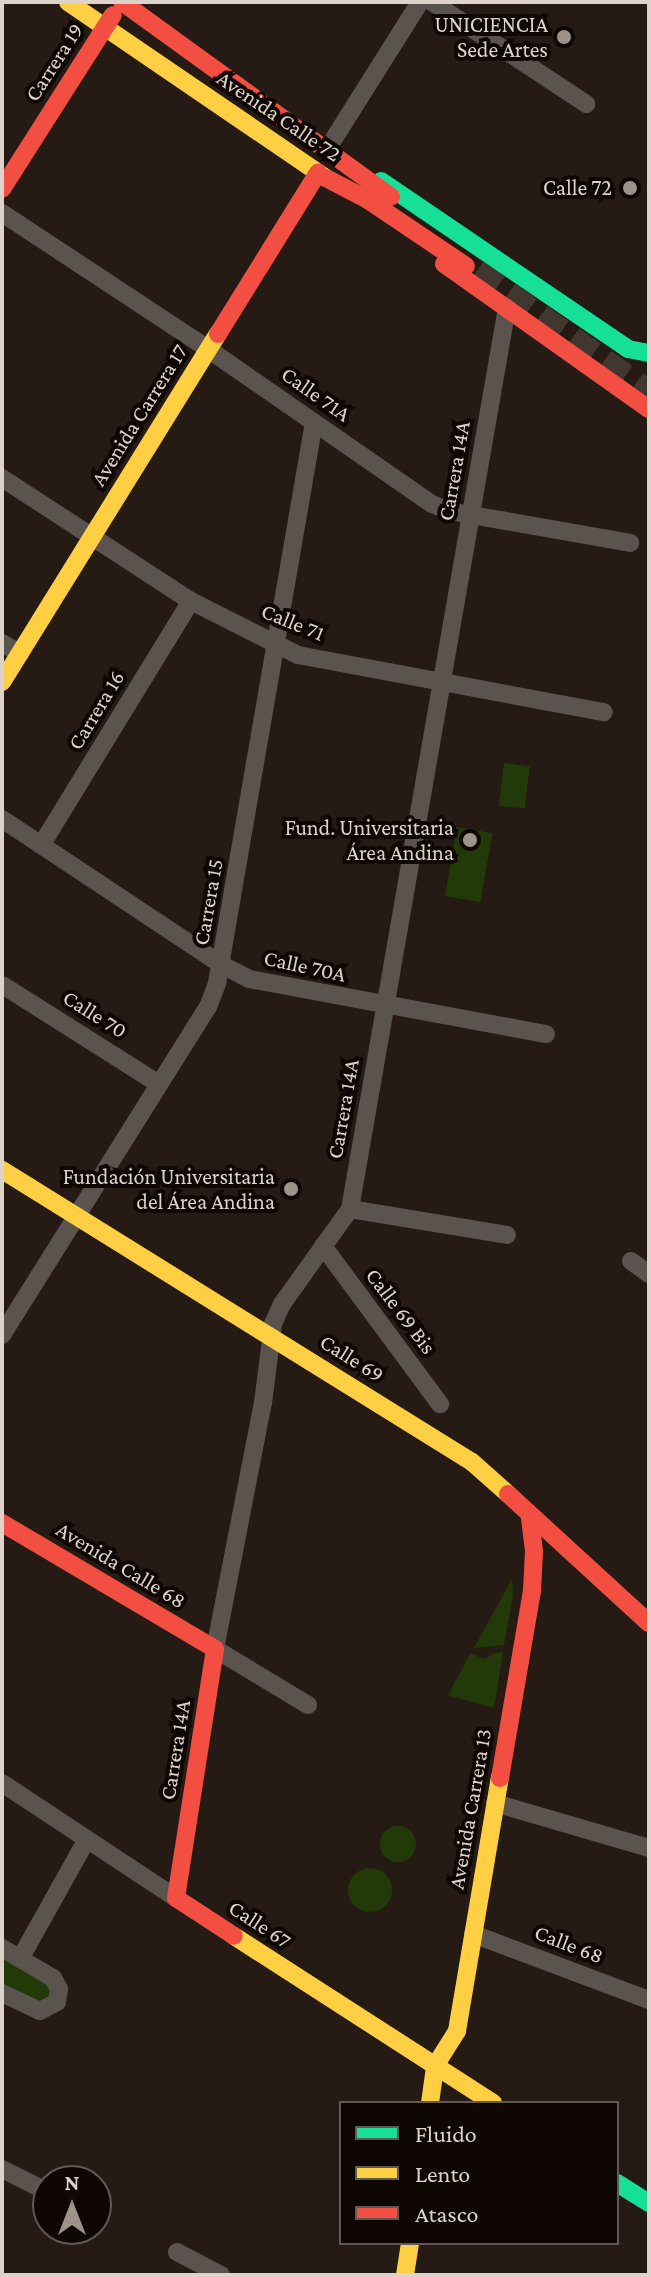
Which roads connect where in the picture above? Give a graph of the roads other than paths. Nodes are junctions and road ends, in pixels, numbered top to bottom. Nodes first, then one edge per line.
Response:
1 (68, 2) edge
2 (121, 2) edge
3 (420, 2) edge
4 (432, 2) edge
5 (105, 28) junction
6 (586, 104) dead end
7 (328, 148) junction
8 (318, 173) junction
9 (2, 189) edge
10 (2, 213) edge
11 (507, 308) junction
12 (208, 349) junction
13 (649, 353) edge
14 (649, 409) edge
15 (314, 422) junction
16 (2, 478) edge
17 (471, 515) junction
18 (93, 535) junction
19 (630, 543) dead end
20 (191, 601) junction
21 (2, 643) edge
22 (276, 645) junction
23 (20, 654) junction
24 (2, 682) edge
25 (441, 684) junction
26 (604, 712) dead end
27 (2, 819) edge
28 (42, 844) junction
29 (222, 965) junction
30 (4, 986) dead end
31 (385, 1006) junction
32 (546, 1034) dead end
33 (159, 1084) junction
34 (2, 1170) edge
35 (350, 1209) junction
36 (76, 1216) junction
37 (507, 1235) dead end
38 (323, 1246) junction
39 (631, 1261) dead end
40 (649, 1274) edge
41 (2, 1335) edge
42 (271, 1337) junction
43 (440, 1404) dead end
44 (530, 1517) junction
45 (2, 1523) edge
46 (649, 1623) edge
47 (215, 1649) junction
48 (308, 1705) dead end
49 (2, 1783) edge
50 (495, 1803) junction
51 (87, 1839) junction
52 (649, 1848) edge
53 (176, 1898) junction
54 (473, 1934) junction
55 (2, 1948) edge
56 (20, 1959) junction
57 (2, 1993) edge
58 (649, 2000) edge
59 (435, 2066) junction
60 (430, 2101) edge
61 (490, 2101) edge
62 (2, 2169) edge
63 (32, 2184) edge
64 (619, 2184) edge
65 (649, 2203) edge
66 (410, 2245) edge
67 (177, 2252) dead end
68 (221, 2275) edge
69 (405, 2275) edge

1 - 5 main road, Avenida Calle 72
2 - 5 main road, Carrera 19
2 - 7 main road, Avenida Calle 72
3 - 7 street
4 - 6 street
5 - 8 main road, Avenida Calle 72
5 - 9 main road, Carrera 19
7 - 8 main road, Avenida Calle 72
7 - 13 main road
8 - 11 main road
8 - 12 main road, Avenida Carrera 17
10 - 12 street, Calle 71A
11 - 14 main road
11 - 17 street, Carrera 14A
12 - 15 street, Calle 71A
12 - 18 main road, Avenida Carrera 17
15 - 17 street, Calle 71A
15 - 22 street, Carrera 15
16 - 18 street, Calle 71
17 - 19 street, Calle 71A
17 - 25 street, Carrera 14A
18 - 20 street, Calle 71
18 - 23 main road, Avenida Carrera 17
20 - 22 street, Calle 71
20 - 28 street, Carrera 16
21 - 23 street
22 - 25 street, Calle 71
22 - 29 street, Carrera 15
23 - 24 main road, Avenida Carrera 17
25 - 26 street, Calle 71
25 - 31 street, Carrera 14A
27 - 28 street, Calle 70A
28 - 29 street, Calle 70A
29 - 31 street, Calle 70A
29 - 33 street, Carrera 15
30 - 33 street, Calle 70
31 - 32 street, Calle 70A
31 - 35 street, Carrera 14A
33 - 36 street, Carrera 15
34 - 36 main road, Calle 69
35 - 37 street
35 - 38 street, Carrera 14A
36 - 41 street, Carrera 15
36 - 42 main road, Calle 69
38 - 42 street, Carrera 14A
38 - 43 street, Calle 69 Bis
39 - 40 street
42 - 44 main road, Calle 69
42 - 47 street, Carrera 14A
44 - 46 main road, Calle 69
44 - 50 main road, Avenida Carrera 13
45 - 47 main road, Avenida Calle 68
47 - 48 street
47 - 53 main road, Carrera 14A
49 - 51 street, Calle 67
50 - 52 street
50 - 54 main road, Avenida Carrera 13
51 - 53 street, Calle 67
51 - 56 street
53 - 59 main road, Calle 67
54 - 58 street, Calle 68
54 - 59 main road, Avenida Carrera 13
55 - 56 street
56 - 57 street
59 - 60 main road, Avenida Carrera 13
59 - 61 main road, Calle 67
62 - 63 street
64 - 65 main road
66 - 69 main road
67 - 68 street

